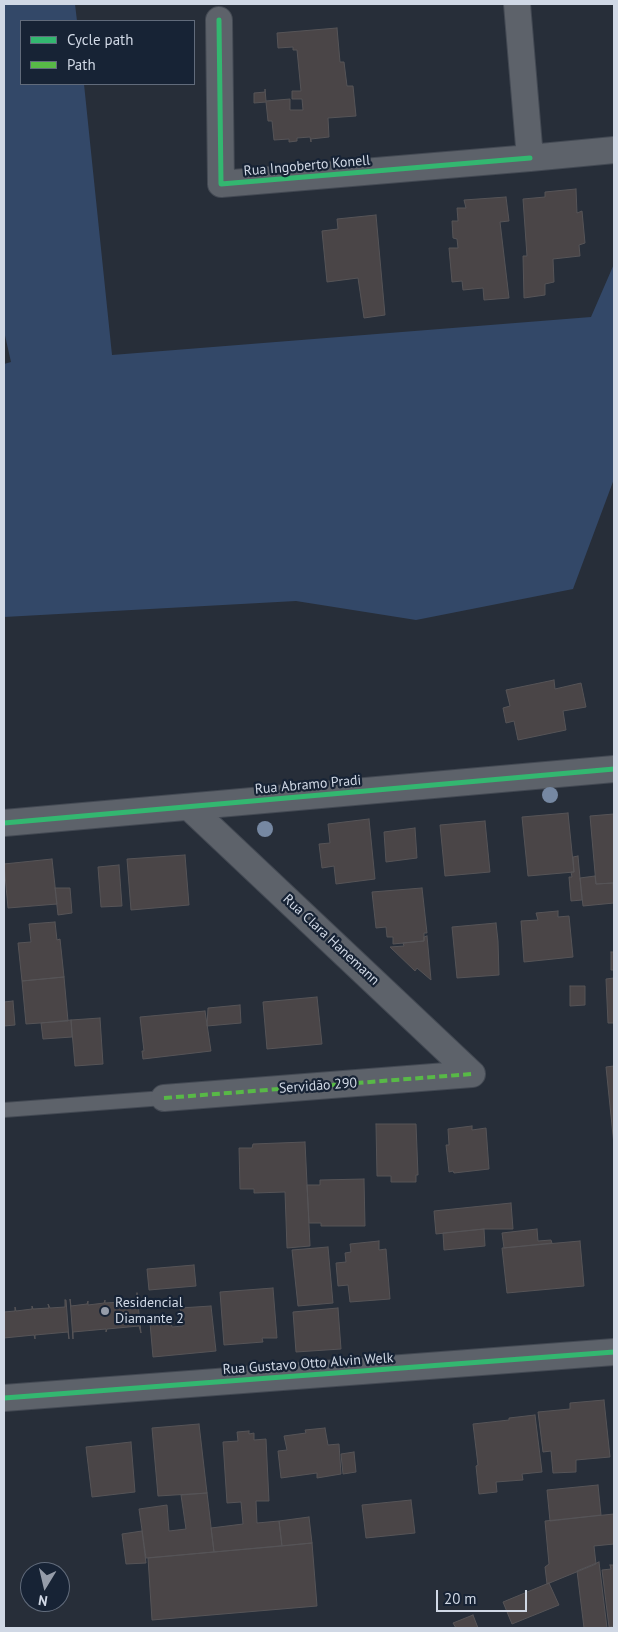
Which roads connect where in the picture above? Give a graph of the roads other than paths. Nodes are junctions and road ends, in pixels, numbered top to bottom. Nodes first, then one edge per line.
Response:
1 (517, 4) edge
2 (219, 20) dead end
3 (614, 150) edge
4 (530, 158) junction
5 (614, 768) edge
6 (189, 806) junction
7 (4, 823) edge
8 (472, 1074) joint
9 (164, 1098) joint
10 (4, 1110) edge
11 (614, 1352) edge
12 (4, 1398) edge

1 - 4 street
2 - 4 street, Rua Ingoberto Konell
3 - 4 street
5 - 6 street, Rua Abramo Pradi
6 - 7 street, Rua Abramo Pradi
6 - 8 street, Rua Clara Hanemann
8 - 9 street, Servidão 290
9 - 10 lane
11 - 12 street, Rua Gustavo Otto Alvin Welk

